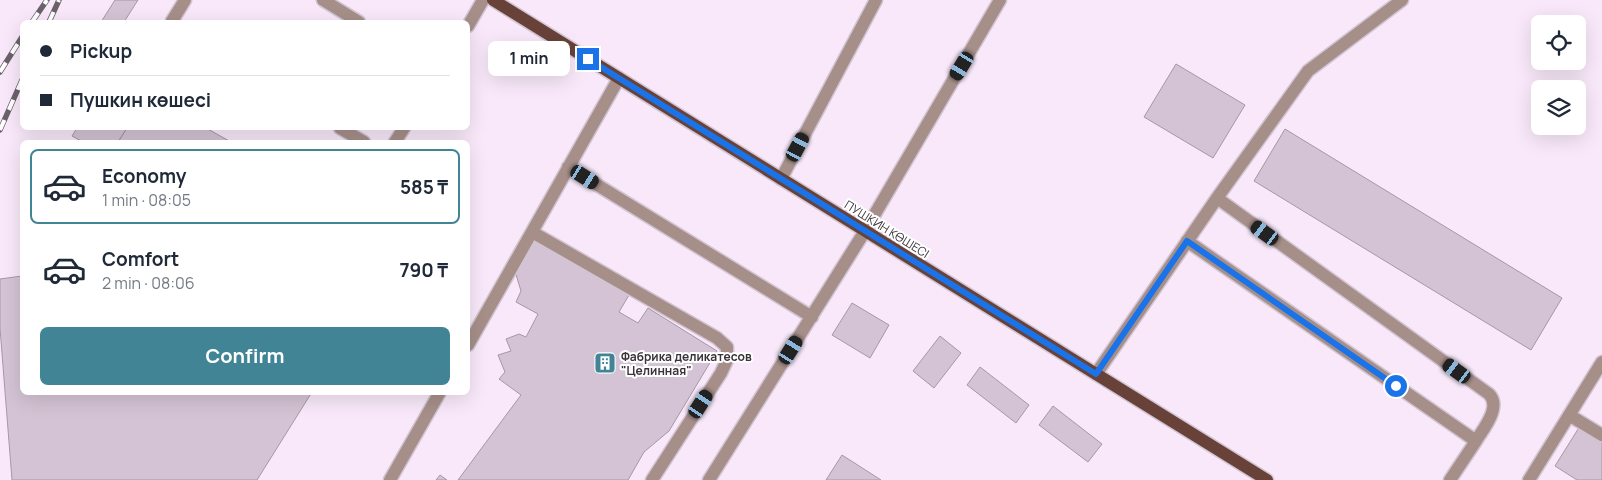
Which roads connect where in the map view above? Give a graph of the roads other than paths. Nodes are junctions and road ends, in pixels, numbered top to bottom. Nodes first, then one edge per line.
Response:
1 (186, 0) edge
2 (483, 0) edge
3 (493, 0) edge
4 (876, 0) edge
5 (1000, 0) edge
6 (1402, 0) edge
7 (326, 1) edge
8 (173, 20) edge
9 (356, 20) edge
10 (470, 23) edge
11 (619, 78) junction
12 (343, 130) edge
13 (361, 140) edge
14 (568, 167) junction
15 (781, 179) junction
16 (1217, 198) junction
17 (865, 231) junction
18 (532, 232) junction
19 (1187, 241) junction
20 (812, 317) junction
21 (470, 341) edge
22 (1602, 362) edge
23 (1096, 374) junction
24 (438, 395) edge
25 (1569, 415) junction
26 (1602, 435) edge
27 (1476, 441) junction
28 (390, 480) edge
29 (652, 480) edge
30 (709, 480) edge
31 (1267, 480) edge
32 (1450, 480) edge
33 (1529, 480) edge

1 - 8 street
2 - 10 street
3 - 11 main road, ПУШКИН КӨШЕСІ
4 - 15 street
5 - 17 street
6 - 16 street
7 - 9 street
11 - 14 street
11 - 15 main road, ПУШКИН КӨШЕСІ
12 - 13 street
14 - 18 street
14 - 20 street
15 - 17 main road, ПУШКИН КӨШЕСІ
16 - 19 street
16 - 27 street
17 - 20 street
17 - 23 main road, ПУШКИН КӨШЕСІ
18 - 21 street
18 - 29 street
19 - 23 street
19 - 27 street
20 - 30 street
22 - 25 street
23 - 31 main road, ПУШКИН КӨШЕСІ
24 - 28 street
25 - 26 street
25 - 33 street
27 - 32 street

